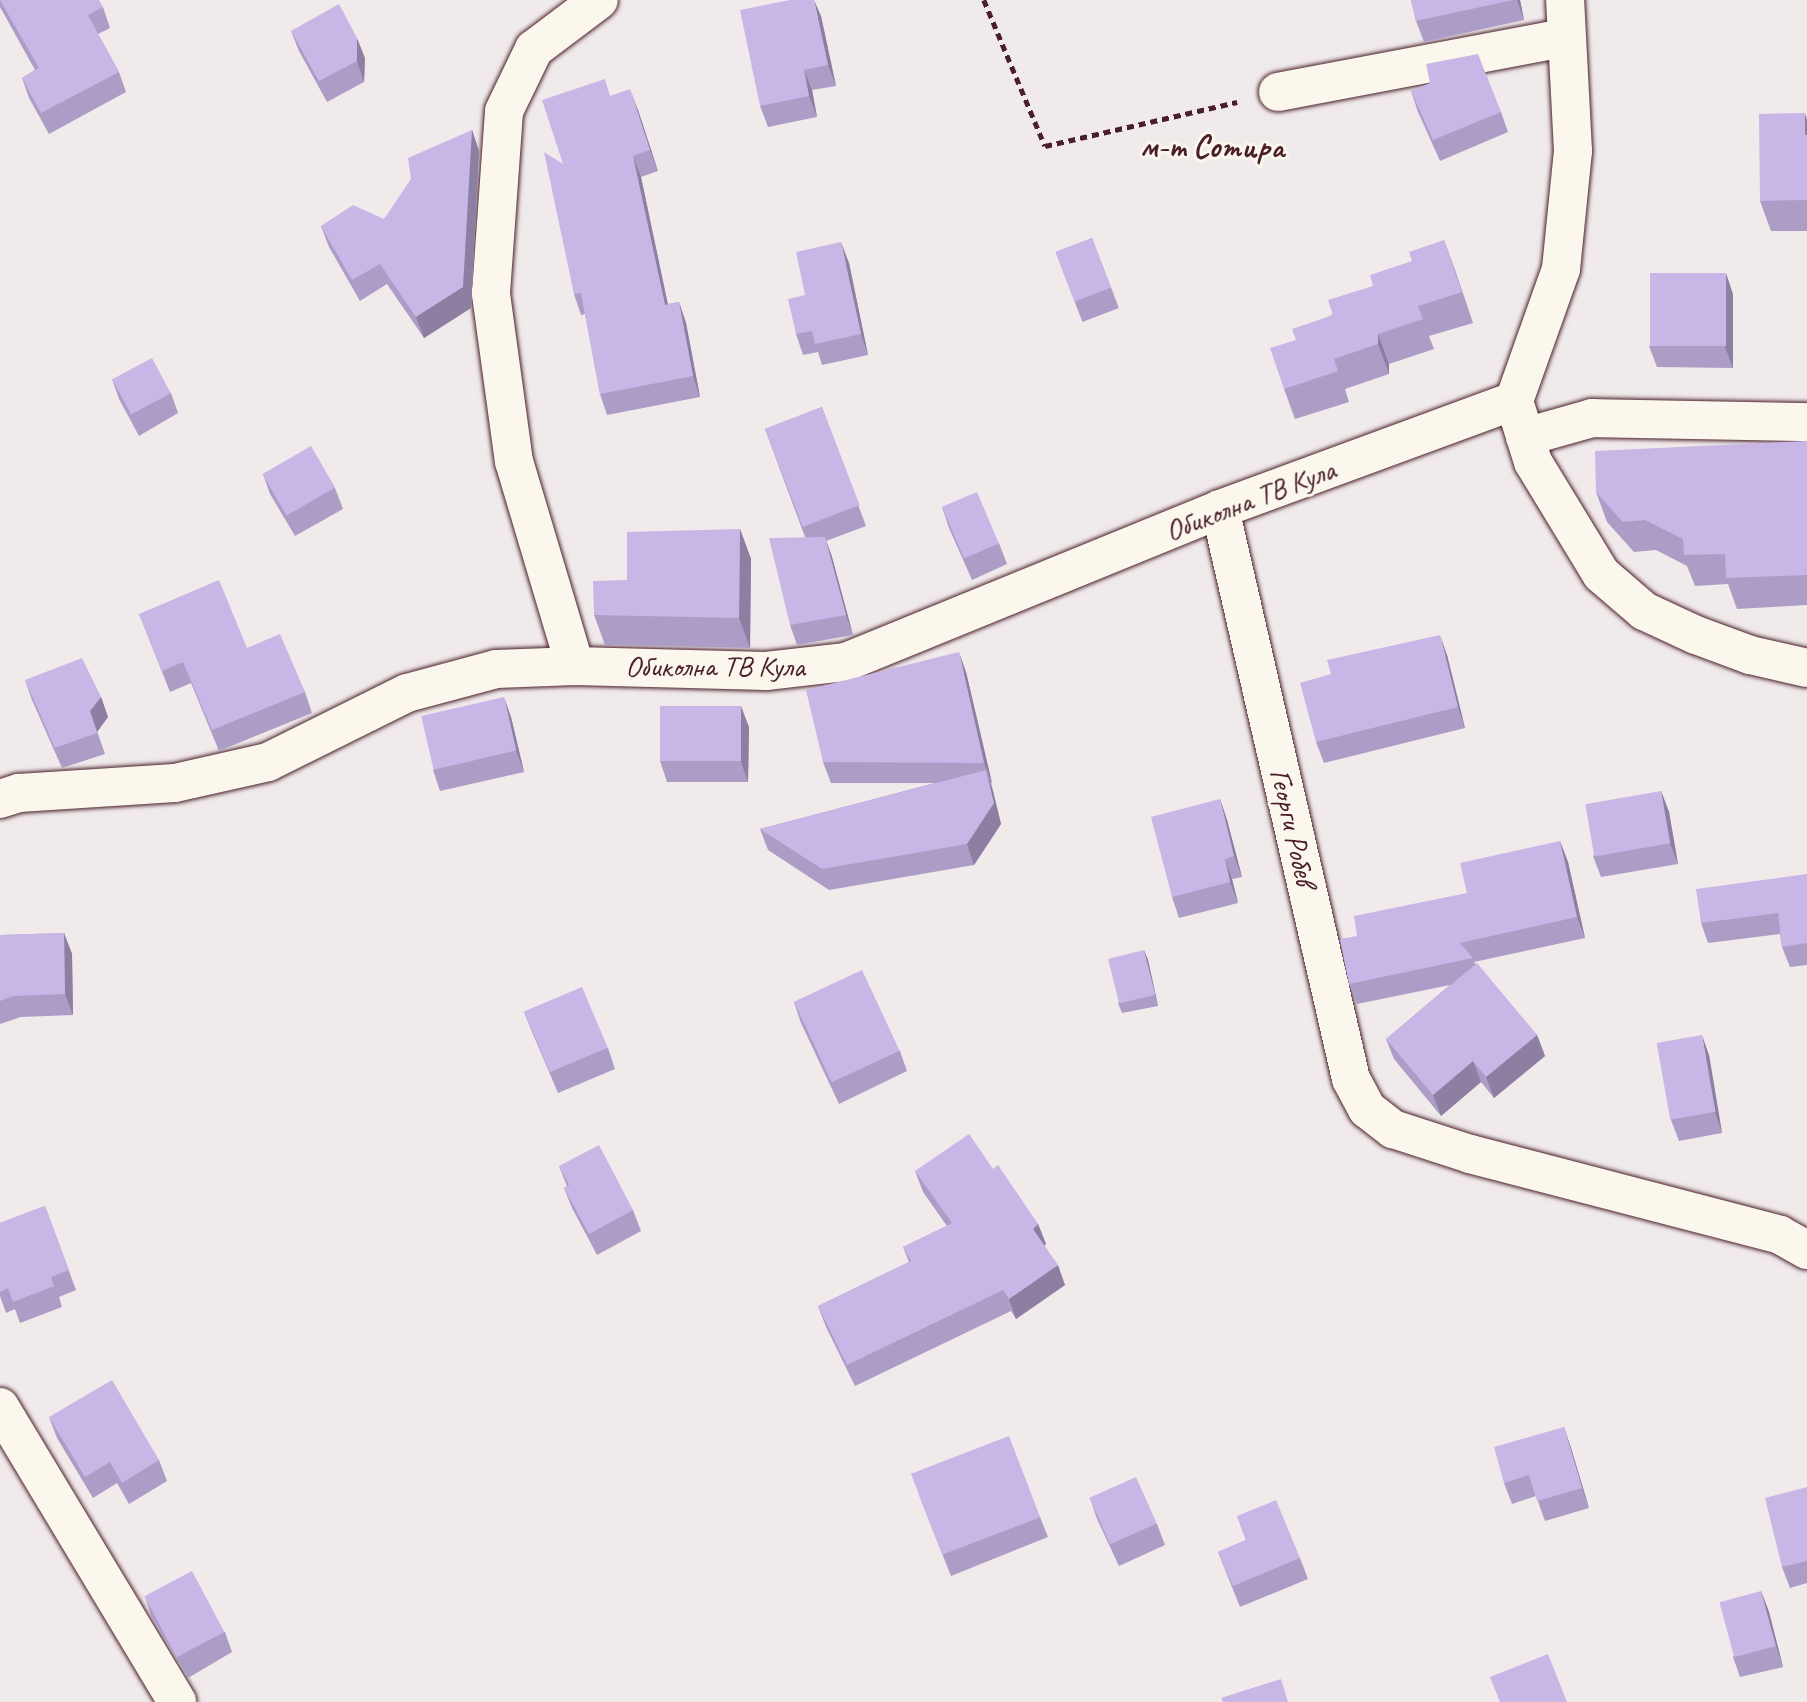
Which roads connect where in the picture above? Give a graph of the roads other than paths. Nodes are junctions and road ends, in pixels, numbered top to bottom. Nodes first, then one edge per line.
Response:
1 (599, 0) edge
2 (1565, 0) edge
3 (1564, 38) junction
4 (1278, 92) road end
5 (1514, 401) junction
6 (1807, 422) edge
7 (1525, 437) junction
8 (1220, 509) junction
9 (575, 666) junction
10 (1807, 667) edge
11 (0, 799) edge
12 (1807, 1250) edge
13 (0, 1407) edge
14 (177, 1702) edge

1 - 9 street
2 - 3 street
3 - 4 street
3 - 5 street
5 - 7 street
5 - 8 street, Обиколна ТВ Кула
6 - 7 street
7 - 10 street
8 - 9 street, Обиколна ТВ Кула
8 - 12 street, Георги Робев
9 - 11 street, Обиколна ТВ Кула
13 - 14 street

